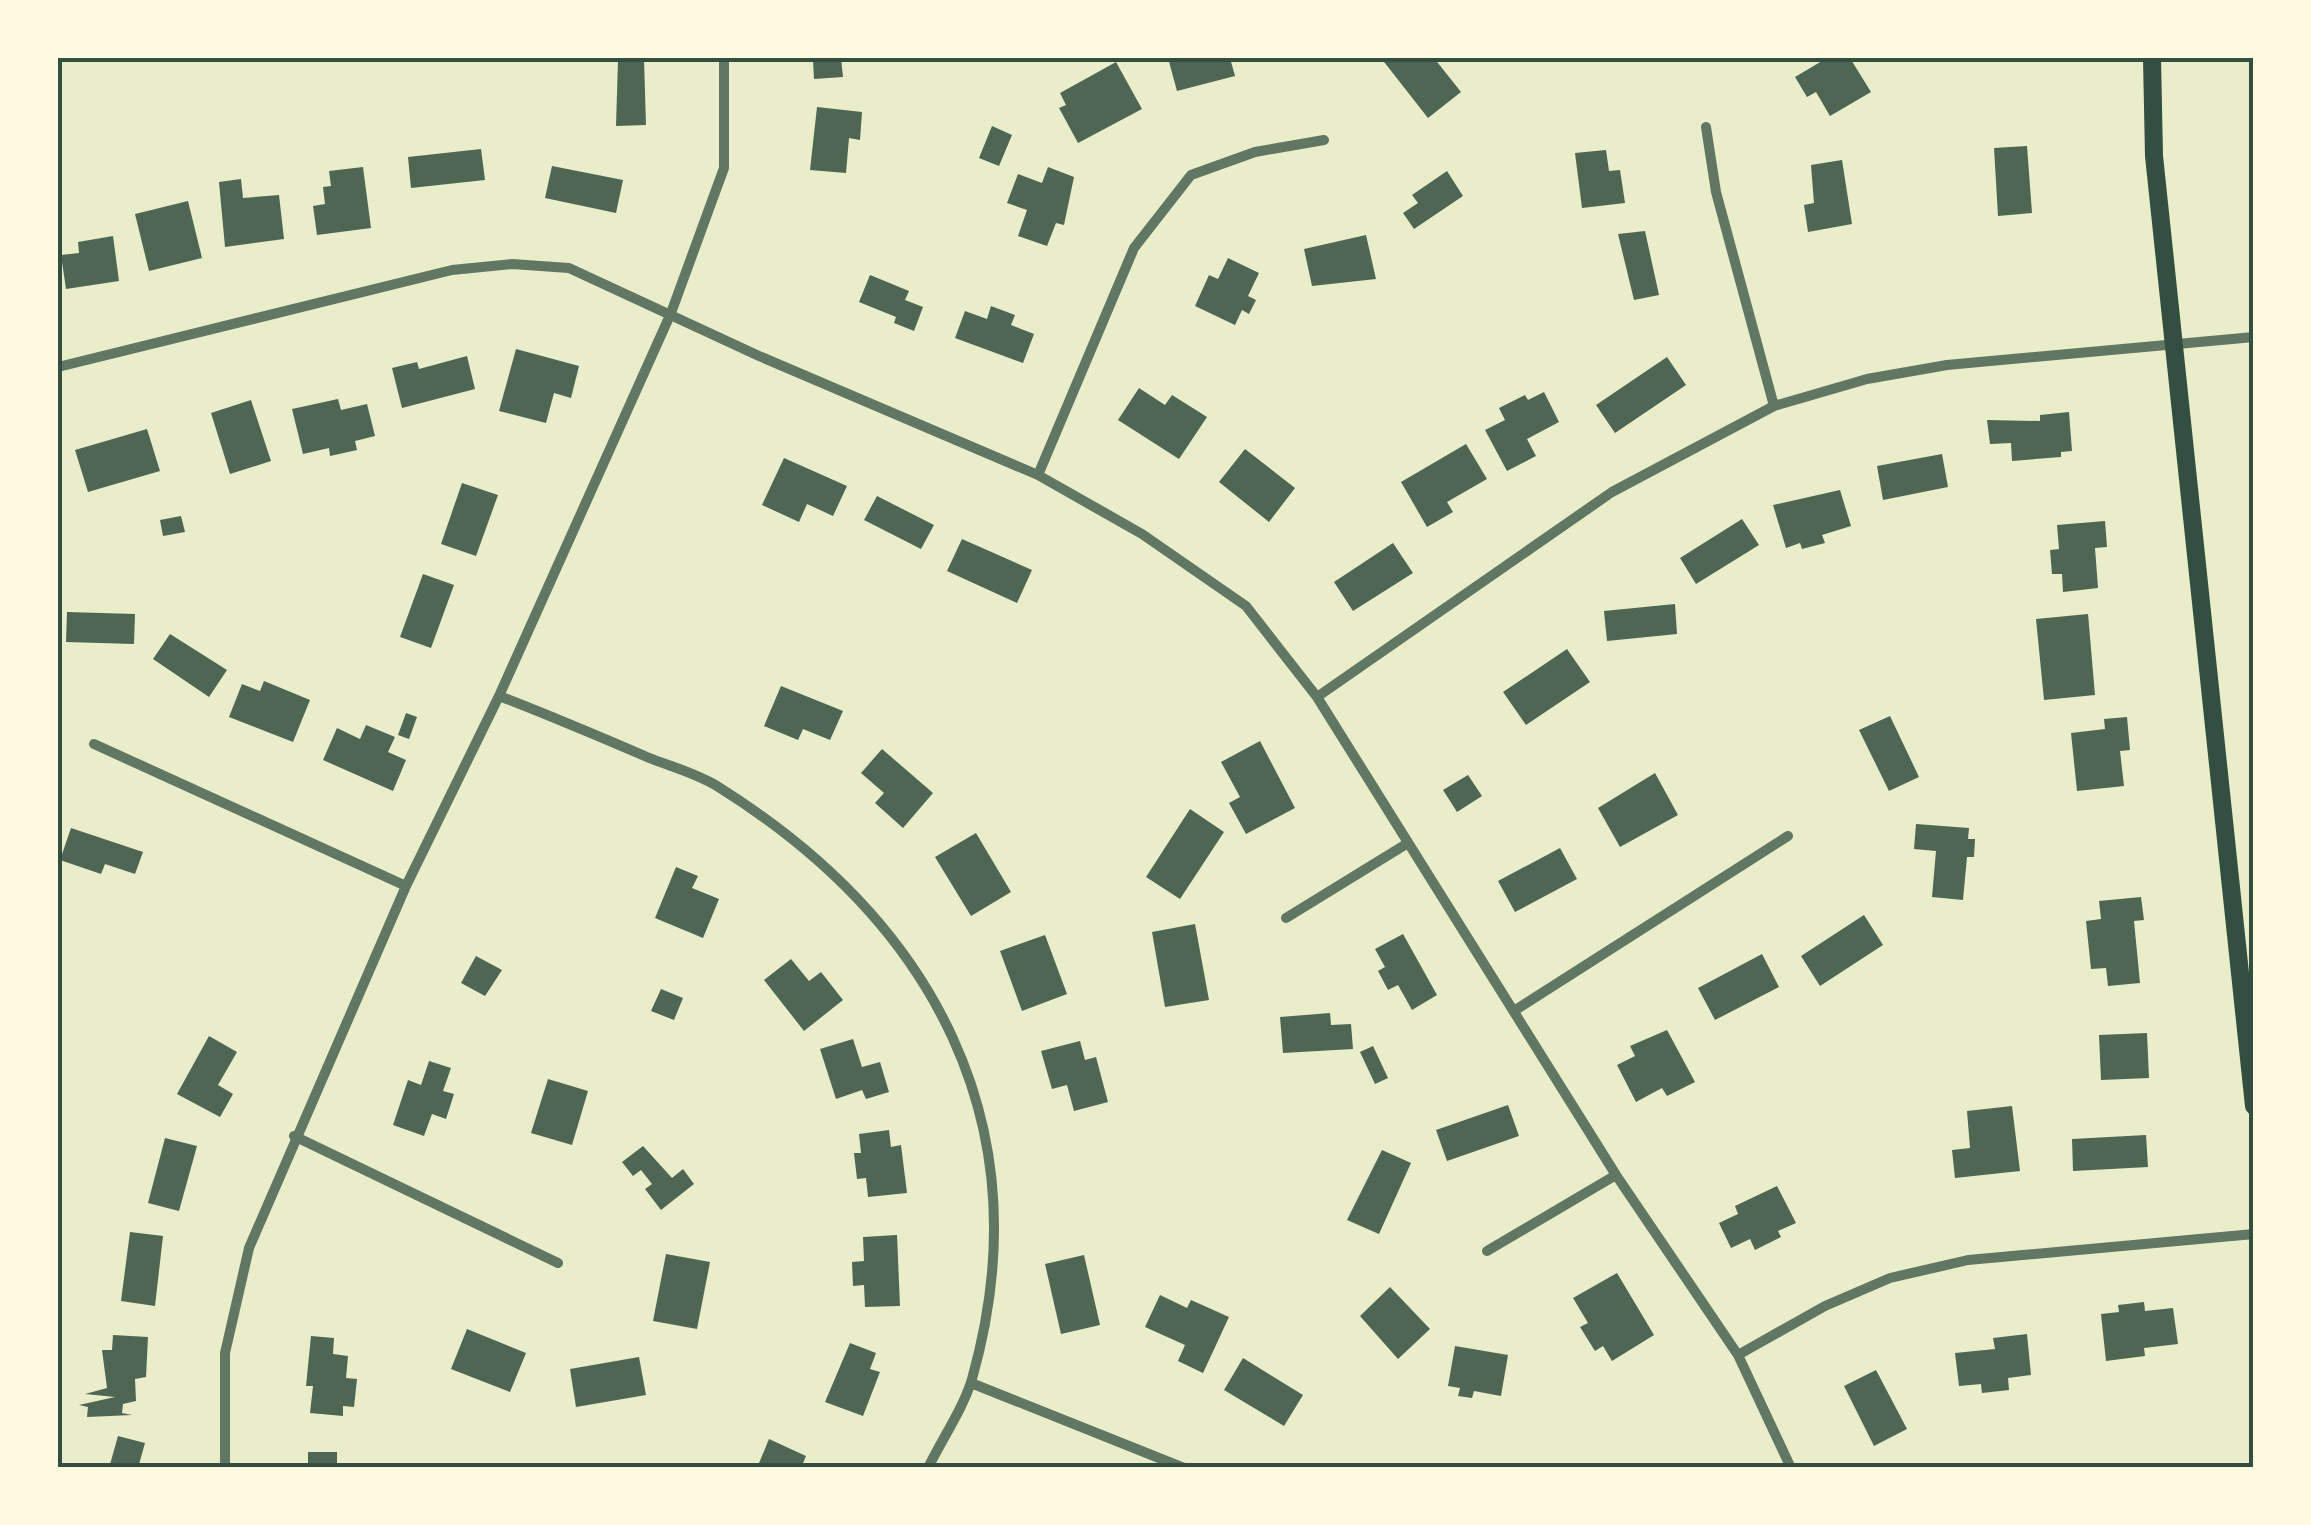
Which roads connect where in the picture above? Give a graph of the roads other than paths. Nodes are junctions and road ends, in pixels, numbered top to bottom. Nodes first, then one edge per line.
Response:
1 (724, 58) edge
2 (2152, 58) edge
3 (1706, 127) dead end
4 (1324, 140) dead end
5 (672, 314) junction
6 (2254, 337) edge
7 (2174, 343) junction
8 (58, 367) edge
9 (1774, 406) junction
10 (1038, 476) junction
11 (499, 696) junction
12 (1317, 697) junction
13 (94, 744) dead end
14 (1788, 836) dead end
15 (1408, 843) junction
16 (406, 886) junction
17 (1286, 918) dead end
18 (1517, 1009) junction
19 (2254, 1106) edge
20 (294, 1136) junction
21 (1616, 1175) junction
22 (2254, 1234) edge
23 (1488, 1251) dead end
24 (558, 1263) dead end
25 (1738, 1355) junction
26 (971, 1383) junction
27 (225, 1468) edge
28 (928, 1468) edge
29 (1184, 1468) edge
30 (1791, 1468) edge

1 - 5 street
2 - 7 main road
3 - 9 street
4 - 10 street
5 - 8 street
5 - 10 street
5 - 11 street
6 - 7 street
7 - 9 street
7 - 19 main road
9 - 12 street
10 - 12 street
11 - 16 street
11 - 26 street
12 - 15 street
13 - 16 street
14 - 18 street
15 - 17 street
15 - 18 street
16 - 20 street
18 - 21 street
20 - 24 street
20 - 27 street
21 - 23 street
21 - 25 street
22 - 25 street
25 - 30 street
26 - 28 street
26 - 29 street

